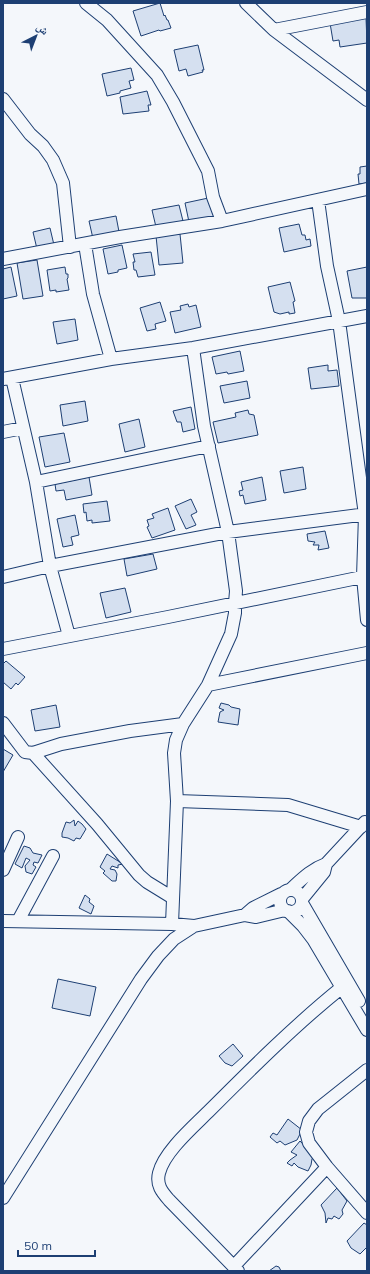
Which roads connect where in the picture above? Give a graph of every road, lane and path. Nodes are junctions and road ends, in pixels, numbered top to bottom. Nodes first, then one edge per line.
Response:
1 (86, 3) edge
2 (246, 3) edge
3 (367, 12) edge
4 (274, 30) junction
5 (3, 99) edge
6 (367, 100) edge
7 (367, 189) edge
8 (318, 200) junction
9 (222, 221) junction
10 (85, 244) junction
11 (70, 247) junction
12 (3, 259) edge
13 (367, 316) edge
14 (339, 321) junction
15 (193, 348) junction
16 (111, 359) junction
17 (8, 379) edge
18 (23, 428) junction
19 (3, 432) edge
20 (209, 446) junction
21 (36, 482) junction
22 (366, 514) edge
23 (228, 532) junction
24 (50, 566) junction
25 (3, 577) edge
26 (365, 577) edge
27 (235, 603) junction
28 (367, 620) edge
29 (69, 636) junction
30 (3, 649) edge
31 (367, 653) edge
32 (208, 685) junction
33 (3, 724) edge
34 (183, 724) junction
35 (33, 753) junction
36 (177, 801) junction
37 (364, 824) edge
38 (18, 837) dead end
39 (53, 856) dead end
40 (326, 864) junction
41 (3, 870) edge
42 (286, 892) junction
43 (173, 898) junction
44 (302, 901) junction
45 (286, 911) junction
46 (244, 915) junction
47 (3, 921) edge
48 (18, 922) junction
49 (172, 924) junction
50 (194, 926) junction
51 (341, 988) junction
52 (367, 1014) edge
53 (367, 1030) edge
54 (367, 1070) edge
55 (327, 1167) junction
56 (3, 1198) edge
57 (367, 1213) edge
58 (236, 1269) edge

1 - 9 street
2 - 4 street
3 - 4 street
4 - 6 street
5 - 11 street
7 - 8 street
8 - 9 street
8 - 14 street
9 - 10 street
10 - 11 street
10 - 16 street
11 - 12 street
13 - 14 street
14 - 15 street
14 - 22 street
15 - 16 street
15 - 20 street
16 - 17 street
17 - 18 street
18 - 19 street
18 - 21 street
20 - 21 street
20 - 23 street
21 - 24 street
22 - 23 street
22 - 26 street
23 - 24 street
23 - 27 street
24 - 25 street
24 - 29 street
26 - 27 street
26 - 28 street
27 - 29 street
27 - 32 street
29 - 30 street
31 - 32 street
32 - 34 street
33 - 35 street
34 - 35 street
34 - 36 street
35 - 43 street
36 - 37 street
36 - 43 street
37 - 40 street
38 - 41 street
39 - 48 street
40 - 42 street
40 - 44 street
42 - 44 street
42 - 45 street
42 - 46 street
43 - 49 street
44 - 45 street
44 - 52 street
45 - 46 street
45 - 51 street
46 - 50 street
47 - 48 street
48 - 49 street
49 - 50 street
50 - 56 street
51 - 53 street
51 - 58 street
54 - 55 street
55 - 57 street
55 - 58 street

